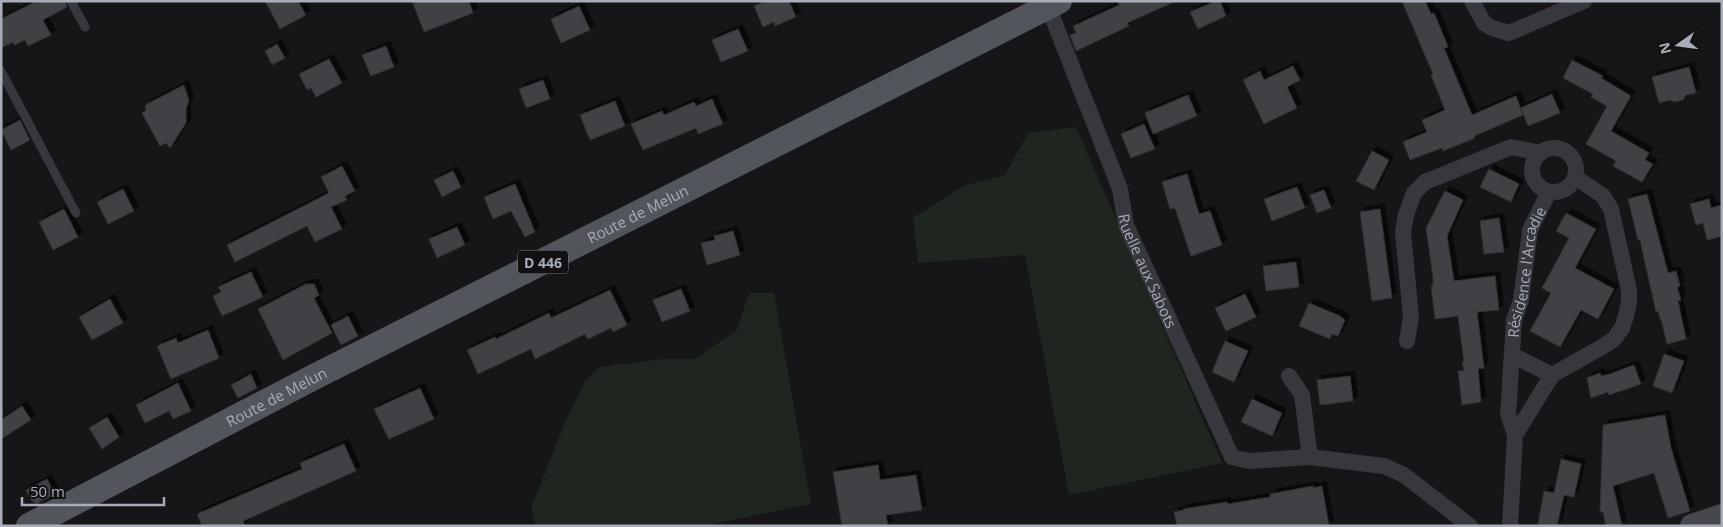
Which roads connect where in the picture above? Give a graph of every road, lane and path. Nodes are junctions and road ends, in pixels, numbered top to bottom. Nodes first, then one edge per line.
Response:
1 (71, 1) edge
2 (1472, 1) edge
3 (1584, 1) edge
4 (1052, 3) edge
5 (85, 27) dead end
6 (1, 70) edge
7 (1540, 153) junction
8 (1576, 177) junction
9 (1549, 192) junction
10 (76, 213) dead end
11 (1407, 341) dead end
12 (1512, 355) junction
13 (1552, 375) junction
14 (1289, 376) dead end
15 (1515, 435) junction
16 (1310, 457) junction
17 (1722, 516) edge
18 (29, 526) edge
19 (1470, 526) edge
20 (1510, 526) edge
21 (1692, 526) edge

1 - 5 lane
2 - 3 street
4 - 16 street, Ruelle aux Sabots
4 - 18 main road, Route de Melun / D 446
6 - 10 lane
7 - 8 street
7 - 9 street, Résidence l'Arcadie
7 - 11 street
8 - 9 street, Résidence l'Arcadie
8 - 13 street, Résidence l'Arcadie
9 - 12 street, Résidence l'Arcadie
12 - 13 street, Résidence l'Arcadie
12 - 15 street, Résidence l'Arcadie
13 - 15 street, Résidence l'Arcadie
14 - 16 street
15 - 20 street, Résidence l'Arcadie
16 - 19 street, Ruelle aux Sabots
17 - 21 street

